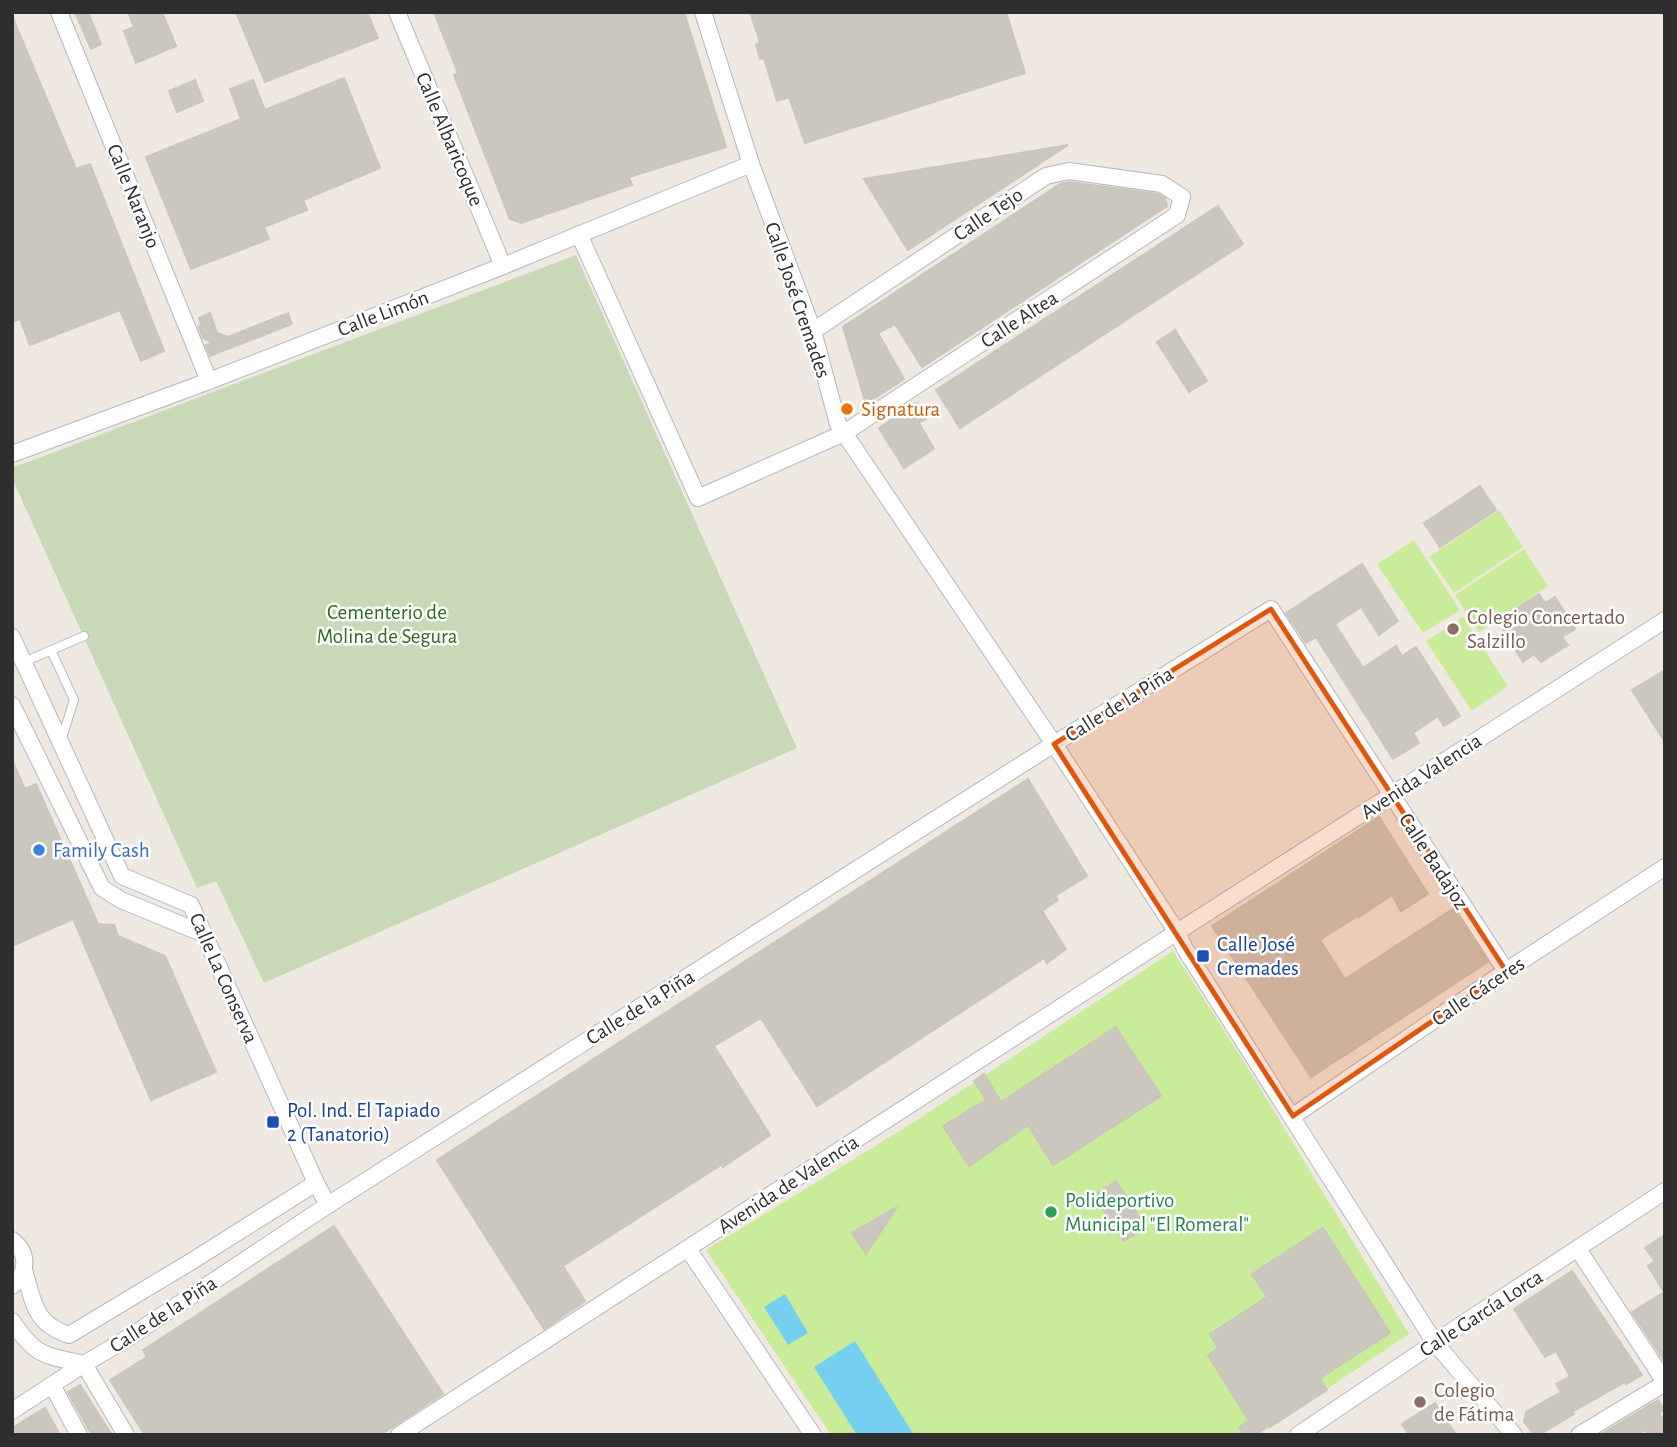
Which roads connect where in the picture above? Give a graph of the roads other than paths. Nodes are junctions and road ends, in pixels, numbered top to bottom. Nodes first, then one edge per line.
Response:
1 (59, 12) edge
2 (397, 12) edge
3 (703, 12) edge
4 (751, 164) junction
5 (1182, 197) joint
6 (579, 234) junction
7 (503, 266) junction
8 (813, 331) junction
9 (209, 381) junction
10 (844, 433) junction
11 (12, 454) edge
12 (1271, 610) joint
13 (1665, 620) edge
14 (83, 636) dead end
15 (12, 637) edge
16 (51, 650) junction
17 (24, 662) junction
18 (12, 705) edge
19 (61, 741) junction
20 (1054, 744) junction
21 (1391, 794) junction
22 (1665, 867) edge
23 (1177, 932) junction
24 (204, 934) junction
25 (1506, 971) junction
26 (1293, 1116) junction
27 (316, 1183) junction
28 (1665, 1191) edge
29 (328, 1205) junction
30 (12, 1240) edge
31 (688, 1249) junction
32 (1578, 1249) junction
33 (24, 1270) junction
34 (12, 1286) edge
35 (12, 1321) edge
36 (1435, 1342) junction
37 (84, 1364) junction
38 (1665, 1383) edge
39 (52, 1385) junction
40 (12, 1411) edge
41 (79, 1435) edge
42 (126, 1435) edge
43 (399, 1435) edge
44 (813, 1435) edge
45 (1298, 1435) edge
46 (1514, 1435) edge
47 (1578, 1435) edge

1 - 9 street, Calle Naranjo
2 - 7 street, Calle Albaricoque
3 - 4 street, Calle José Cremades
4 - 6 street, Calle Limón
4 - 8 street, Calle José Cremades
5 - 8 street, Calle Tejo
5 - 10 street, Calle Altea
6 - 7 street, Calle Limón
6 - 10 street, Calle Altea
7 - 9 street, Calle Limón
8 - 10 street, Calle José Cremades
9 - 11 street, Calle Limón
10 - 20 street, Calle José Cremades
12 - 20 street, Calle de la Piña
12 - 21 street, Calle Badajoz
13 - 21 street, Avenida Valencia
14 - 16 lane
15 - 17 street, Calle La Conserva
16 - 17 lane
16 - 19 lane
17 - 19 street, Calle La Conserva
18 - 24 street
19 - 24 street, Calle La Conserva
20 - 23 street, Calle José Cremades
20 - 29 street, Calle de la Piña
21 - 23 street, Avenida Valencia
21 - 25 street, Calle Badajoz
22 - 25 street, Calle Cáceres
23 - 26 street, Calle José Cremades
23 - 31 street, Avenida de Valencia
24 - 27 street, Calle La Conserva
25 - 26 street, Calle Cáceres
26 - 36 street, Calle José Cremades
27 - 29 street, Calle La Conserva
27 - 33 street
28 - 32 street, Calle García Lorca
29 - 37 street, Calle de la Piña
30 - 33 street
31 - 43 street, Avenida de Valencia
31 - 44 street
32 - 36 street, Calle García Lorca
32 - 38 street
33 - 34 street
35 - 37 street
36 - 45 street, Calle García Lorca
36 - 46 street, Calle José Cremades
37 - 39 street, Calle de la Piña
37 - 42 street
38 - 47 street
39 - 40 street, Calle de la Piña
39 - 41 street

